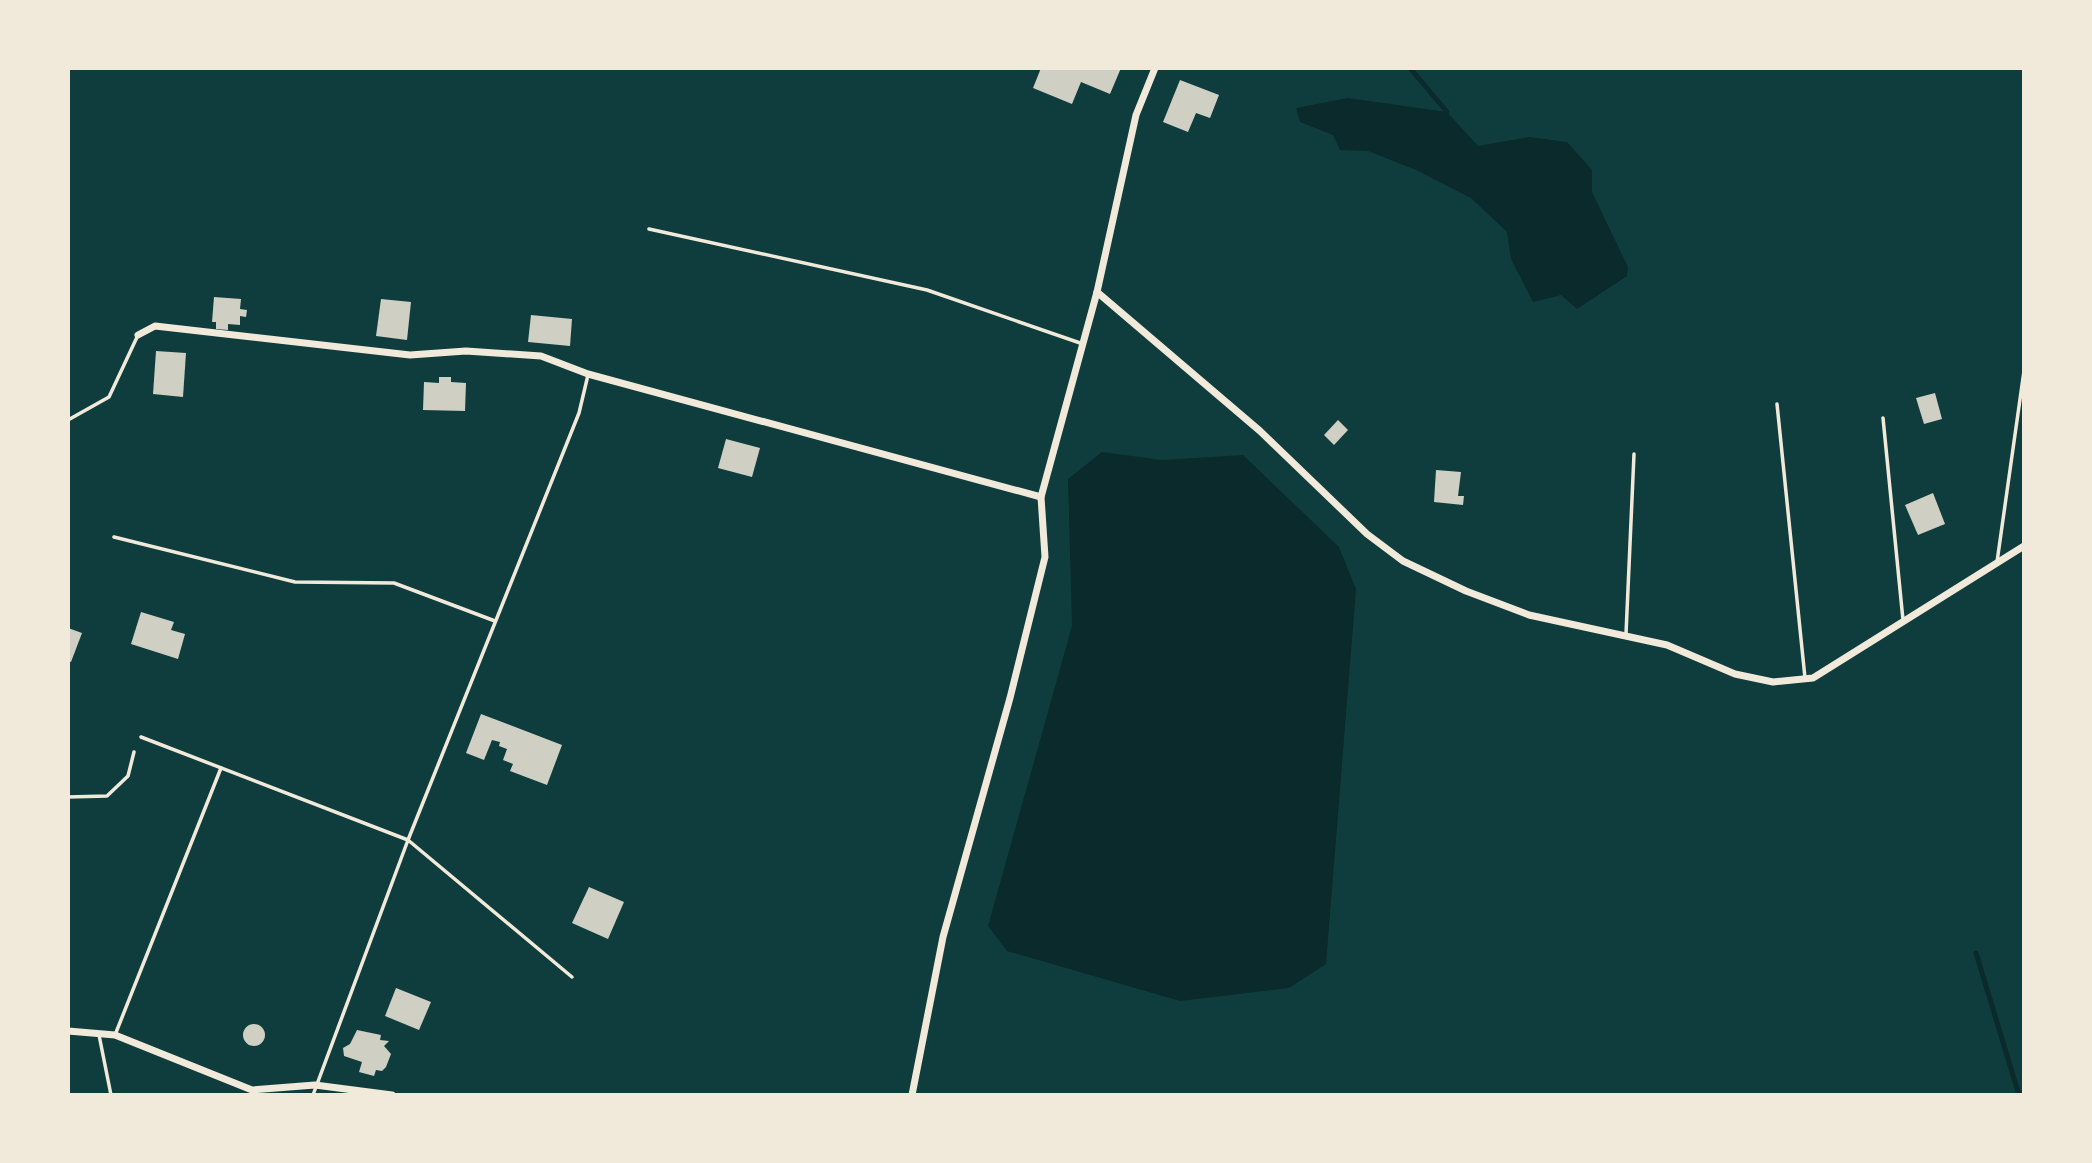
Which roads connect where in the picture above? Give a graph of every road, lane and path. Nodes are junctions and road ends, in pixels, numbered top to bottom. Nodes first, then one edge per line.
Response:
1 (1154, 68) edge
2 (649, 229) dead end
3 (1097, 292) junction
4 (138, 335) joint
5 (1083, 344) junction
6 (2024, 371) edge
7 (588, 374) junction
8 (1777, 404) dead end
9 (1883, 418) dead end
10 (68, 420) edge
11 (1634, 454) dead end
12 (1041, 498) junction
13 (114, 537) dead end
14 (2024, 545) edge
15 (1997, 562) junction
16 (1903, 620) junction
17 (496, 621) junction
18 (1626, 634) junction
19 (1805, 678) junction
20 (141, 737) dead end
21 (134, 752) dead end
22 (221, 768) junction
23 (68, 797) edge
24 (408, 841) junction
25 (572, 977) dead end
26 (68, 1031) edge
27 (98, 1032) junction
28 (115, 1035) junction
29 (315, 1085) junction
30 (111, 1095) edge
31 (313, 1095) edge
32 (392, 1095) edge
33 (912, 1095) edge

1 - 3 street
2 - 5 lane
3 - 5 street
3 - 18 street
4 - 7 street
4 - 10 lane
5 - 12 street
6 - 15 lane
7 - 12 street
7 - 17 lane
8 - 19 lane
9 - 16 lane
11 - 18 lane
12 - 33 street
13 - 17 lane
14 - 15 street
15 - 16 street
16 - 19 street
17 - 24 lane
18 - 19 street
20 - 22 lane
21 - 23 path
22 - 24 lane
22 - 28 lane
24 - 25 lane
24 - 29 lane
26 - 27 street
27 - 28 street
27 - 30 lane
28 - 29 street
29 - 31 lane
29 - 32 street

